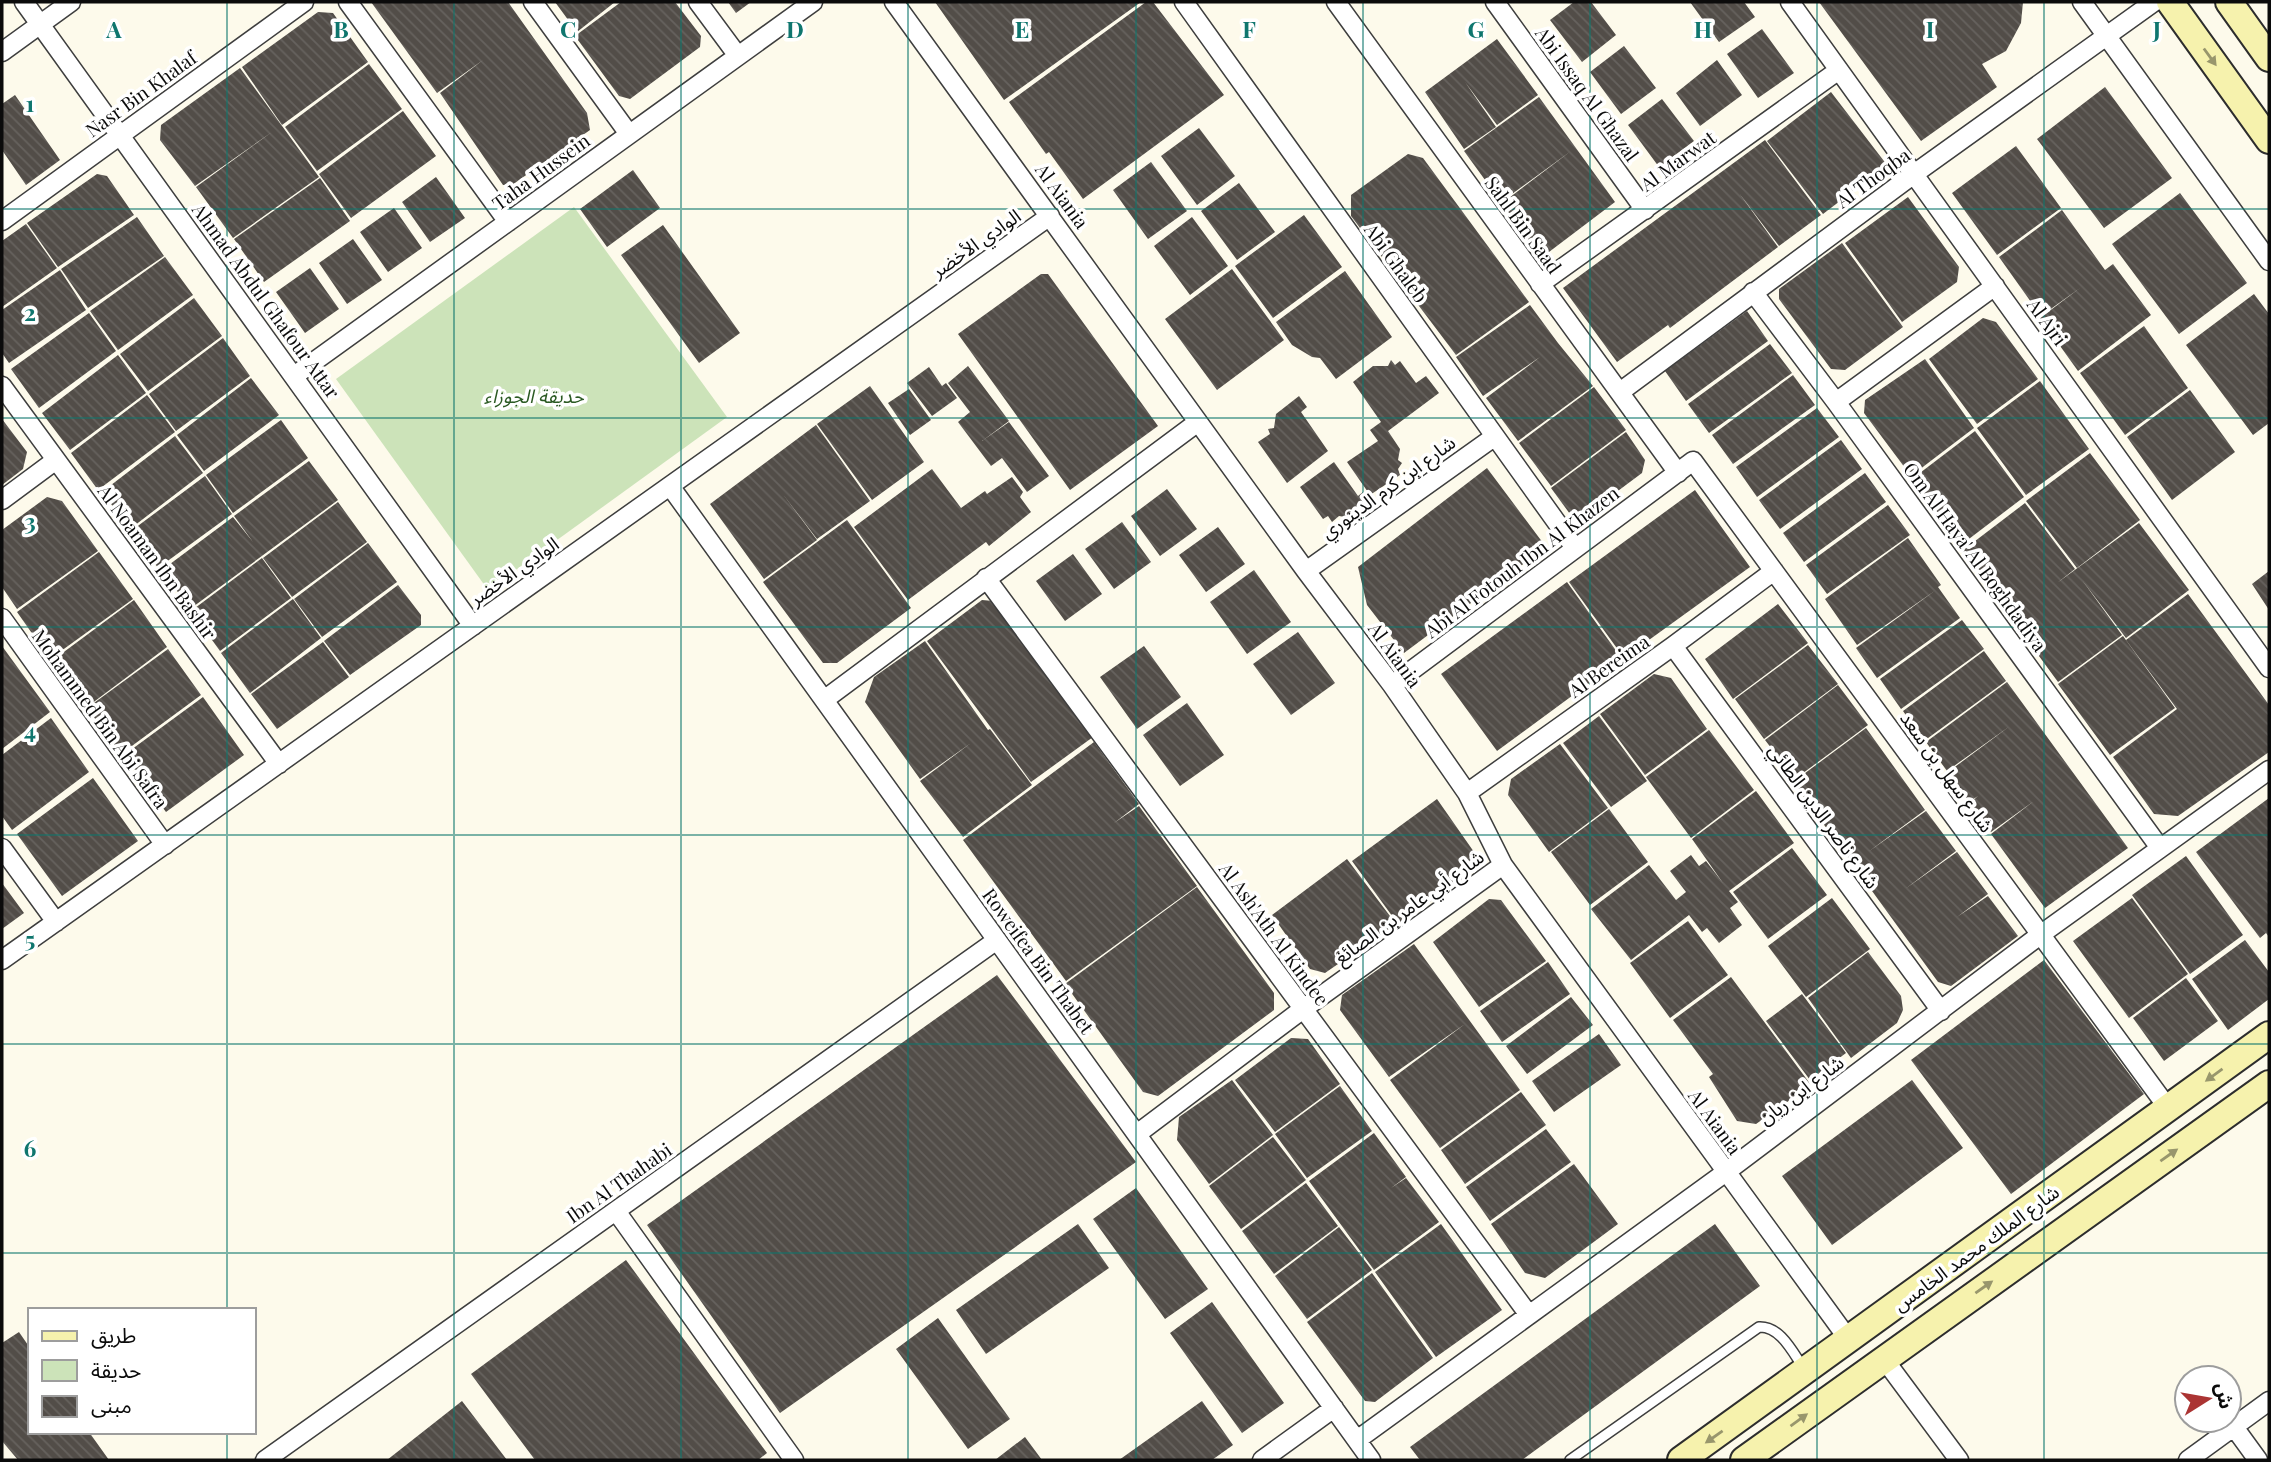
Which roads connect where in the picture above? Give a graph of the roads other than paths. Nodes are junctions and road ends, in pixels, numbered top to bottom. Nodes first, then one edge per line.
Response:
1 (24, 2) edge
2 (71, 2) edge
3 (304, 2) edge
4 (348, 2) edge
5 (533, 2) edge
6 (698, 2) edge
7 (813, 2) edge
8 (894, 2) edge
9 (1184, 2) edge
10 (1336, 2) edge
11 (1495, 2) edge
12 (1790, 2) edge
13 (2082, 2) edge
14 (2154, 2) edge
15 (2171, 2) edge
16 (2229, 2) edge
17 (40, 24) junction
18 (2106, 36) junction
19 (2, 52) edge
20 (738, 56) junction
21 (2269, 58) edge
22 (1839, 70) junction
23 (629, 134) junction
24 (120, 135) junction
25 (2269, 140) edge
26 (1914, 174) junction
27 (1645, 210) junction
28 (1050, 216) junction
29 (2, 221) edge
30 (508, 222) junction
31 (2269, 261) edge
32 (1540, 284) junction
33 (1995, 286) junction
34 (1753, 292) junction
35 (294, 376) junction
36 (2, 386) edge
37 (1620, 391) junction
38 (1836, 402) junction
39 (1198, 422) junction
40 (1494, 437) junction
41 (56, 460) junction
42 (1693, 461) joint
43 (1678, 473) junction
44 (670, 486) junction
45 (2, 500) edge
46 (1575, 548) junction
47 (1306, 571) junction
48 (1774, 571) junction
49 (986, 578) junction
50 (2, 618) edge
51 (473, 626) junction
52 (1673, 646) junction
53 (2269, 668) edge
54 (1392, 685) junction
55 (824, 700) junction
56 (279, 764) junction
57 (2269, 770) edge
58 (1467, 793) junction
59 (165, 845) junction
60 (2, 848) edge
61 (2160, 848) junction
62 (1503, 865) junction
63 (56, 922) junction
64 (2040, 935) junction
65 (997, 940) junction
66 (2, 960) edge
67 (1303, 1009) junction
68 (1941, 1011) junction
69 (2269, 1035) edge
70 (2269, 1084) edge
71 (2168, 1108) junction
72 (1137, 1134) junction
73 (1726, 1172) junction
74 (616, 1211) junction
75 (1529, 1315) junction
76 (1849, 1340) junction
77 (1884, 1359) junction
78 (1807, 1371) junction
79 (2269, 1401) edge
80 (1334, 1408) junction
81 (2243, 1420) edge
82 (2224, 1434) edge
83 (2239, 1434) edge
84 (1357, 1440) junction
85 (265, 1460) edge
86 (794, 1460) edge
87 (1262, 1460) edge
88 (1371, 1460) edge
89 (1570, 1460) edge
90 (1681, 1460) edge
91 (1744, 1460) edge
92 (1959, 1460) edge
93 (2188, 1460) edge
94 (2258, 1460) edge

1 - 17 street, Ahmad Abdul Ghafour Attar
2 - 17 street
3 - 24 street, Nasr Bin Khalaf
4 - 30 street
5 - 23 street
6 - 20 street
7 - 20 street, Taha Hussein
8 - 28 street, Al Aiania
9 - 40 street, Abi Ghaleb
10 - 32 street, Sahl Bin Saad
11 - 27 street, Abi Issaq Al Ghazal
12 - 22 street, Al Ajri
13 - 18 street
14 - 18 street, Al Thoqba
15 -> 25 street
16 - 21 street
17 - 19 street
17 - 24 street, Ahmad Abdul Ghafour Attar
18 - 26 street, Al Thoqba
18 - 31 street
20 - 23 street, Taha Hussein
22 - 26 street, Al Ajri
22 - 27 street, Al Marwat
23 - 30 street, Taha Hussein
24 - 29 street, Nasr Bin Khalaf
24 - 35 street, Ahmad Abdul Ghafour Attar
26 - 33 street, Al Ajri
26 - 34 street, Al Thoqba
27 - 32 street, Al Marwat
28 - 39 street, Al Aiania
28 - 44 street, الوادي الأخضر
30 - 35 street, Taha Hussein
32 - 37 street, Sahl Bin Saad
33 - 38 street
33 - 53 street, Al Ajri
34 - 37 street, Al Thoqba
34 - 38 street, Om Al Haya' Al Boghdadiya
35 - 51 street, Ahmad Abdul Ghafour Attar
36 - 41 street, Al Noaman Ibn Bashir
37 - 43 street, Sahl Bin Saad
38 - 61 street, Om Al Haya' Al Boghdadiya
39 - 47 street, Al Aiania
39 - 49 street
40 - 46 street, Abi Ghaleb
40 - 47 street, شارع ابن كرم الدينوري
41 - 45 street
41 - 56 street, Al Noaman Ibn Bashir
42 - 43 street, Abi Al Fotouh Ibn Al Khazen
42 - 48 street, شارع سهل بن سعد
43 - 46 street, Abi Al Fotouh Ibn Al Khazen
44 - 51 street, الوادي الأخضر
44 - 55 street, Roweifea Bin Thabet
46 - 54 street, Abi Al Fotouh Ibn Al Khazen
47 - 54 street, Al Aiania
48 - 52 street, Al Bereima
48 - 64 street, شارع سهل بن سعد
49 - 55 street
49 - 67 street, Al Ash'Ath Al Kindee
50 - 59 street, Mohammed Bin Abi Safra
51 - 56 street, الوادي الأخضر
52 - 58 street, Al Bereima
52 - 68 street, شارع ناصر الدين الطائي
54 - 58 street, Al Aiania
55 - 65 street, Roweifea Bin Thabet
56 - 59 street, الوادي الأخضر
57 - 61 street, شارع ابن ريان
58 - 62 street, Al Aiania
59 - 63 street, الوادي الأخضر
60 - 63 street
61 - 64 street, شارع ابن ريان
62 - 67 street, شارع أبي عامر بن الصائغ
62 - 73 street, Al Aiania
63 - 66 street, الوادي الأخضر
64 - 68 street, شارع ابن ريان
64 - 71 street, شارع سهل بن سعد
65 - 72 street, Roweifea Bin Thabet
65 - 74 street, Ibn Al Thahabi
67 - 72 street, شارع أبي عامر بن الصائغ
67 - 75 street, Al Ash'Ath Al Kindee
68 - 73 street, شارع ابن ريان
69 -> 71 street, شارع الملك محمد الخامس
77 -> 70 street, شارع الملك محمد الخامس
71 - 76 street, شارع الملك محمد الخامس
72 - 80 street, Roweifea Bin Thabet
73 - 75 street, شارع ابن ريان
73 - 76 street, Al Aiania
74 - 85 street, Ibn Al Thahabi
74 - 86 street
75 - 84 street, شارع ابن ريان
76 - 78 street, شارع الملك محمد الخامس
91 -> 77 street, شارع الملك محمد الخامس
77 - 92 street
78 - 89 lane
78 -> 90 street, شارع الملك محمد الخامس
79 - 81 street
80 - 84 street, Roweifea Bin Thabet
80 - 87 street
82 - 93 street
83 - 94 street
84 - 88 street, Roweifea Bin Thabet

